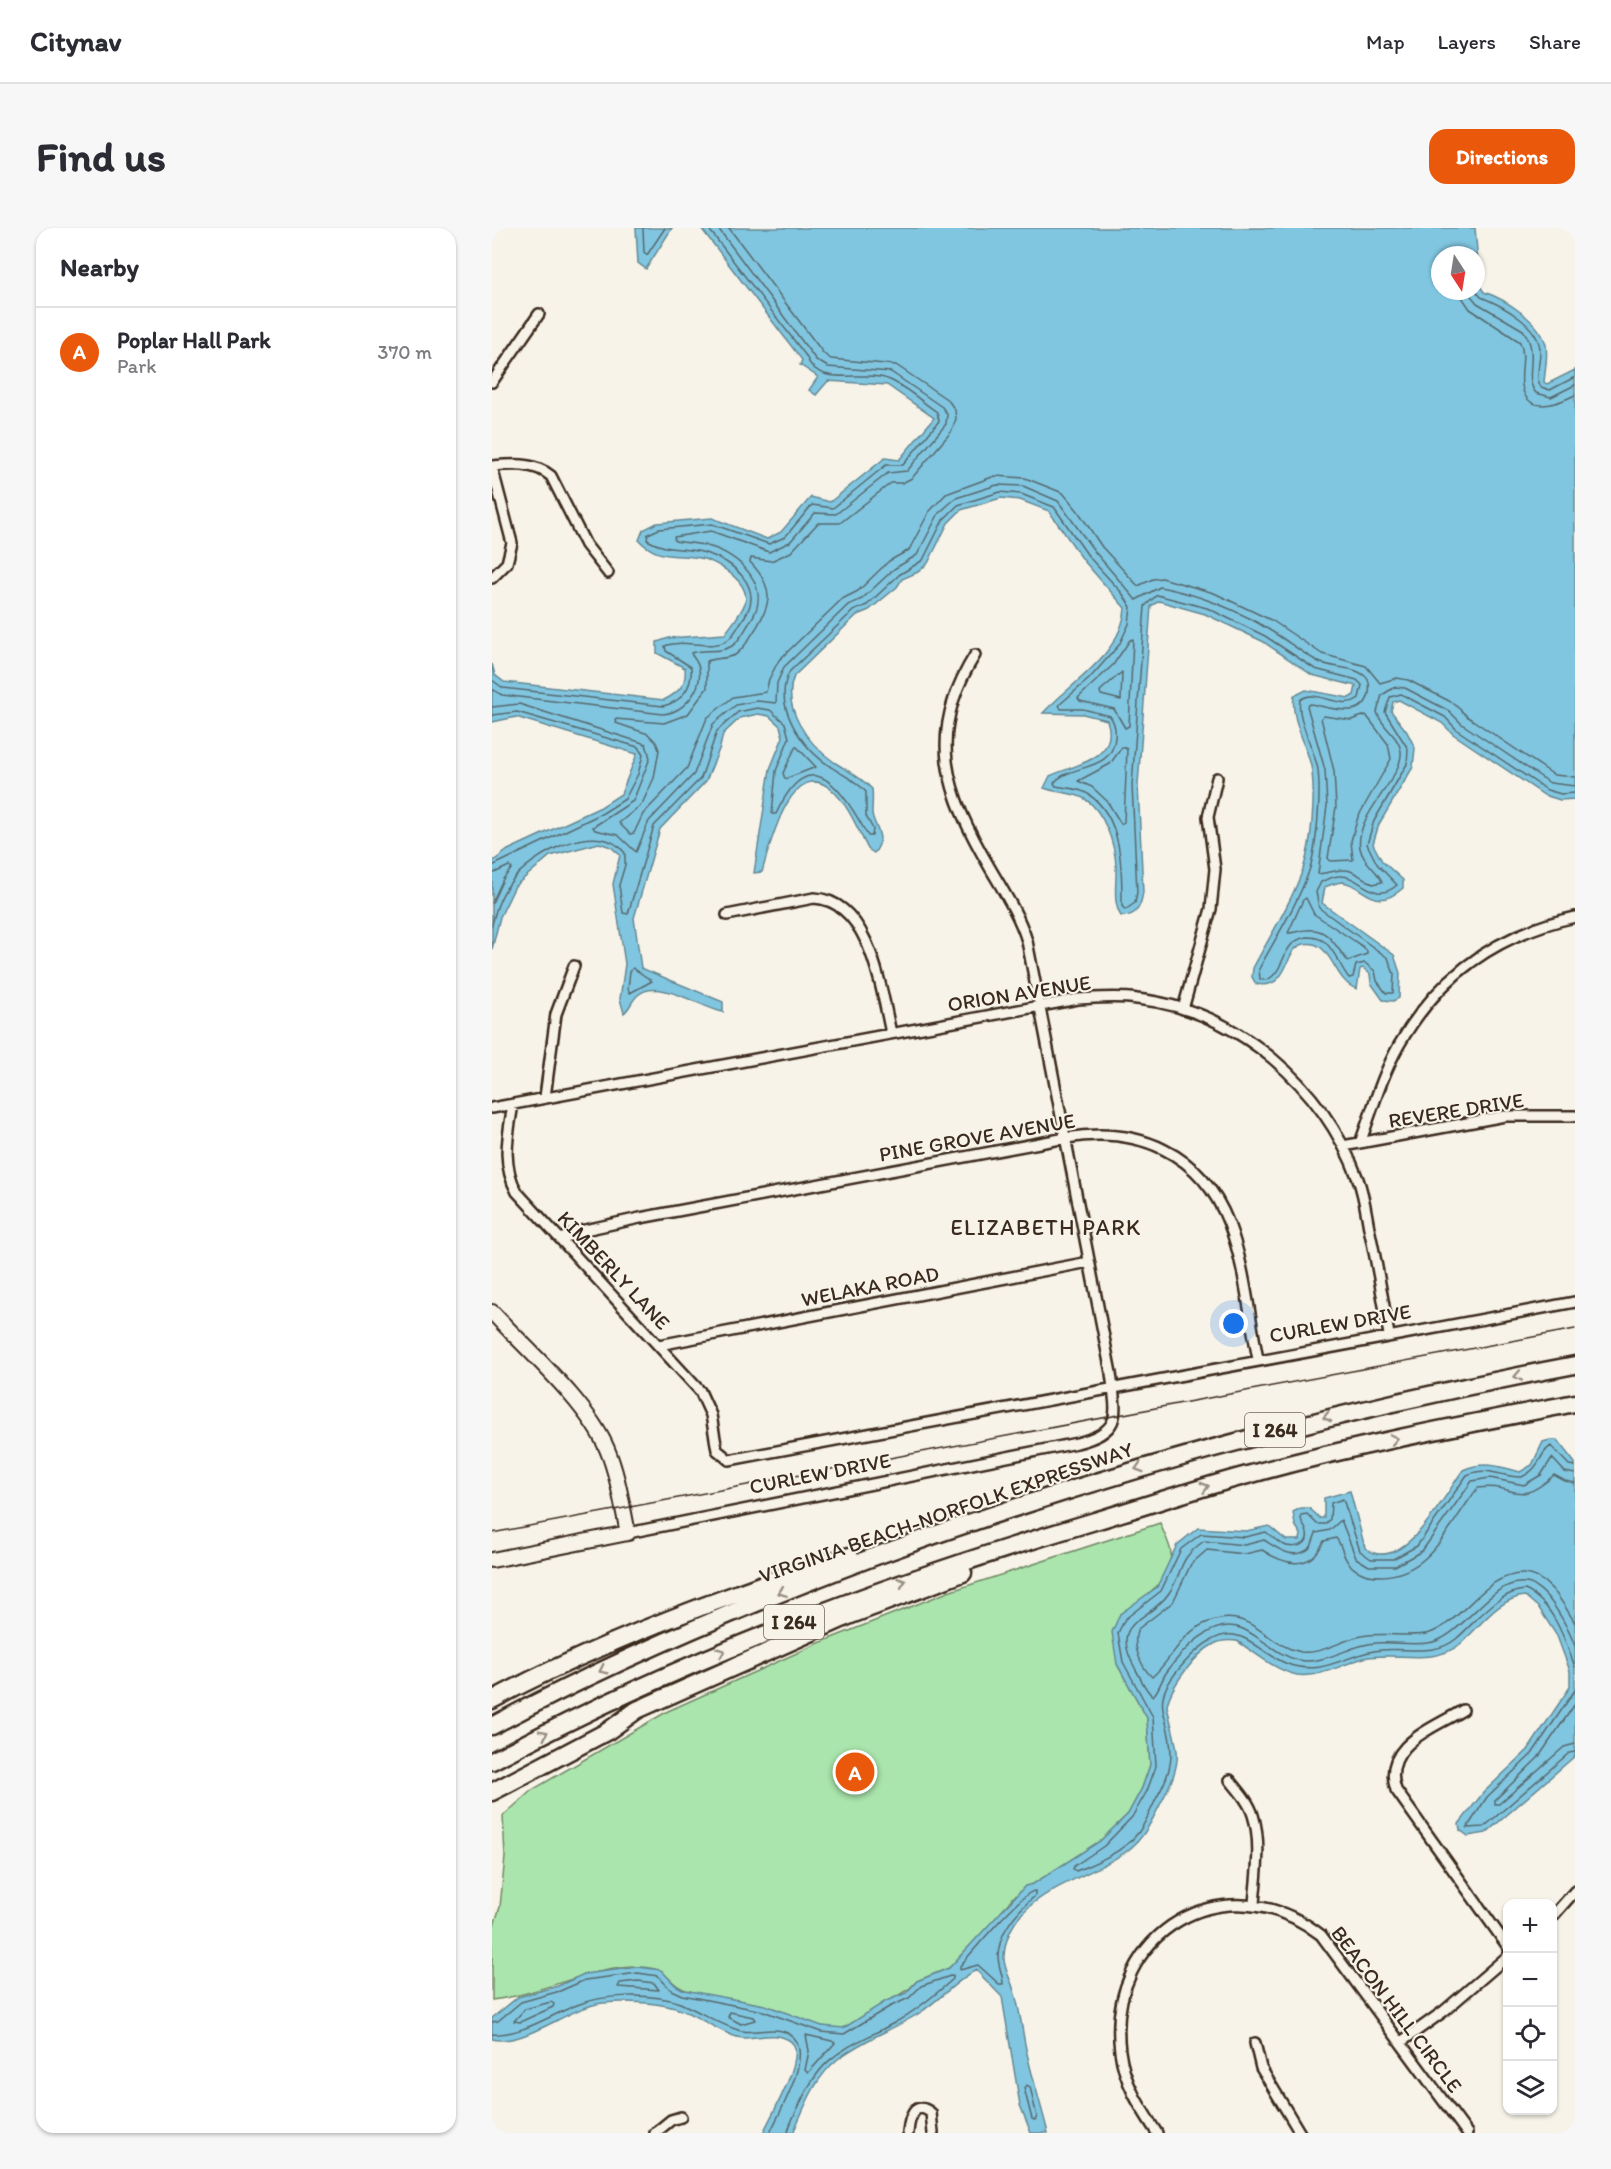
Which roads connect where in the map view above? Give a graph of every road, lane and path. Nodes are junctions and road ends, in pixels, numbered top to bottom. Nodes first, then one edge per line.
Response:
1 (539, 314) dead end
2 (492, 382) edge
3 (492, 467) edge
4 (608, 573) dead end
5 (492, 578) edge
6 (975, 655) dead end
7 (1218, 778) dead end
8 (727, 915) dead end
9 (1575, 917) edge
10 (574, 966) dead end
11 (1040, 1005) junction
12 (1184, 1009) junction
13 (891, 1033) junction
14 (545, 1097) junction
15 (513, 1104) junction
16 (492, 1108) edge
17 (1575, 1116) edge
18 (1065, 1138) junction
19 (1360, 1143) junction
20 (1343, 1146) junction
21 (561, 1239) junction
22 (1089, 1262) junction
23 (1575, 1302) edge
24 (492, 1312) edge
25 (1389, 1335) junction
26 (658, 1346) junction
27 (1257, 1359) junction
28 (1575, 1365) edge
29 (1113, 1387) junction
30 (1575, 1404) edge
31 (720, 1454) joint
32 (1109, 1517) junction
33 (628, 1533) junction
34 (935, 1535) junction
35 (492, 1560) edge
36 (492, 1700) edge
37 (1463, 1710) dead end
38 (492, 1726) edge
39 (492, 1761) edge
40 (1230, 1780) dead end
41 (492, 1792) edge
42 (1575, 1891) edge
43 (1254, 1905) junction
44 (1557, 1911) edge
45 (1503, 1940) edge
46 (1503, 1960) edge
47 (1401, 2042) junction
48 (1256, 2043) dead end
49 (681, 2117) dead end
50 (655, 2133) edge
51 (908, 2133) edge
52 (933, 2133) edge
53 (1157, 2133) edge
54 (1300, 2133) edge
55 (1467, 2133) edge

1 - 2 street
3 - 4 street
3 - 5 street
6 - 11 street
7 - 12 street
8 - 13 street
9 - 19 street
10 - 14 street
11 - 12 street, ORION AVENUE
11 - 13 street, ORION AVENUE
11 - 18 street
12 - 20 street, ORION AVENUE
13 - 14 street, ORION AVENUE
14 - 15 street, ORION AVENUE
15 - 16 street, ORION AVENUE
15 - 21 street, KIMBERLY LANE
17 - 19 street, REVERE DRIVE
18 - 21 street, PINE GROVE AVENUE
18 - 22 street
18 - 27 street, PINE GROVE AVENUE
19 - 20 street, REVERE DRIVE
20 - 25 street, ORION AVENUE
21 - 26 street, KIMBERLY LANE
22 - 26 street, WELAKA ROAD
22 - 29 street
23 - 25 street, CURLEW DRIVE
24 - 33 street
25 - 27 street, CURLEW DRIVE
26 - 31 street, KIMBERLY LANE
27 - 29 street, CURLEW DRIVE
28 -> 34 highway, VIRGINIA BEACH-NORFOLK EXPRESSWAY / I 264
29 - 31 street, CURLEW DRIVE
29 - 33 street, CURLEW DRIVE
32 -> 30 highway, I 264
39 -> 32 highway, I 264
32 - 41 highway
33 - 35 street, CURLEW DRIVE
34 - 36 highway
34 -> 38 highway, VIRGINIA BEACH-NORFOLK EXPRESSWAY / I 264
37 - 45 street
40 - 43 street
42 - 44 street
43 - 47 street, BEACON HILL CIRCLE
43 - 53 street, BEACON HILL CIRCLE
46 - 47 street
47 - 55 street, BEACON HILL CIRCLE
48 - 54 street
49 - 50 street
51 - 52 street

